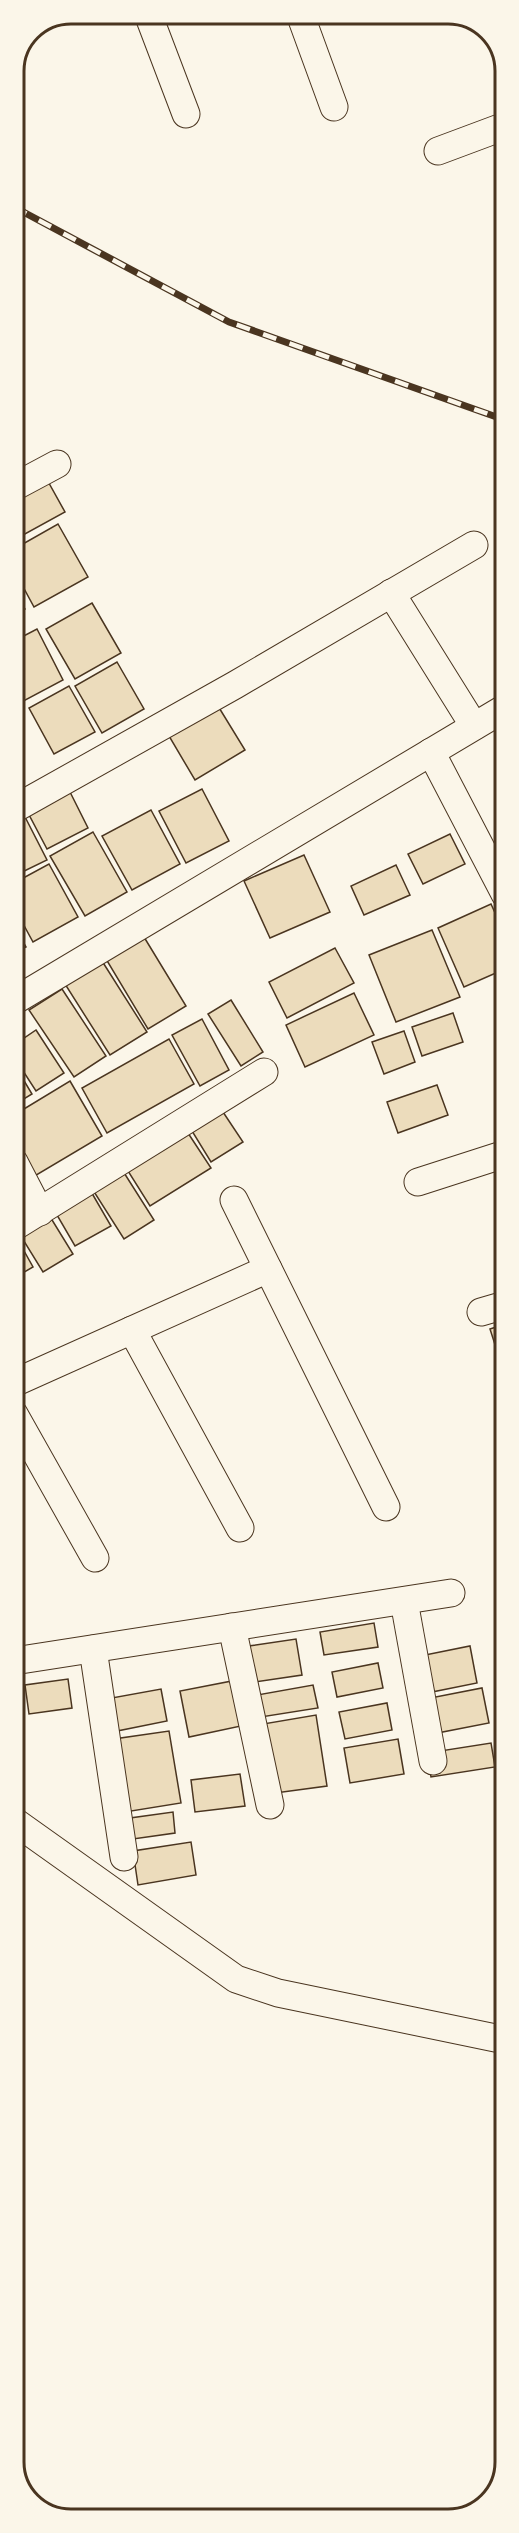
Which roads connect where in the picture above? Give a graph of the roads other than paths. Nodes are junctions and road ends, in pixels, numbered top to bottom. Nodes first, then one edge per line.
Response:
1 (152, 24) edge
2 (304, 24) edge
3 (334, 106) dead end
4 (186, 114) dead end
5 (495, 130) edge
6 (438, 151) dead end
7 (57, 464) dead end
8 (24, 482) edge
9 (474, 545) dead end
10 (392, 593) junction
11 (495, 714) edge
12 (474, 726) junction
13 (431, 752) junction
14 (24, 803) edge
15 (495, 875) edge
16 (24, 995) edge
17 (264, 1072) dead end
18 (495, 1157) edge
19 (24, 1181) edge
20 (418, 1182) dead end
21 (234, 1200) dead end
22 (40, 1212) junction
23 (24, 1221) edge
24 (268, 1269) junction
25 (132, 1330) junction
26 (24, 1379) edge
27 (24, 1432) edge
28 (386, 1507) dead end
29 (240, 1528) dead end
30 (95, 1558) dead end
31 (451, 1593) dead end
32 (404, 1600) junction
33 (232, 1627) junction
34 (93, 1649) junction
35 (24, 1659) edge
36 (433, 1761) dead end
37 (270, 1805) dead end
38 (24, 1828) edge
39 (124, 1857) dead end
40 (495, 2038) edge

1 - 4 street
2 - 3 street
5 - 6 street
7 - 8 street
9 - 10 street
10 - 12 street
10 - 14 street
11 - 12 street
12 - 13 street
13 - 15 street
13 - 16 street
17 - 22 street
18 - 20 street
19 - 22 street
21 - 24 street
22 - 23 street
24 - 25 street
24 - 28 street
25 - 26 street
25 - 29 street
27 - 30 street
31 - 32 street
32 - 33 street
32 - 36 street
33 - 34 street
33 - 37 street
34 - 35 street
34 - 39 street
38 - 40 street

